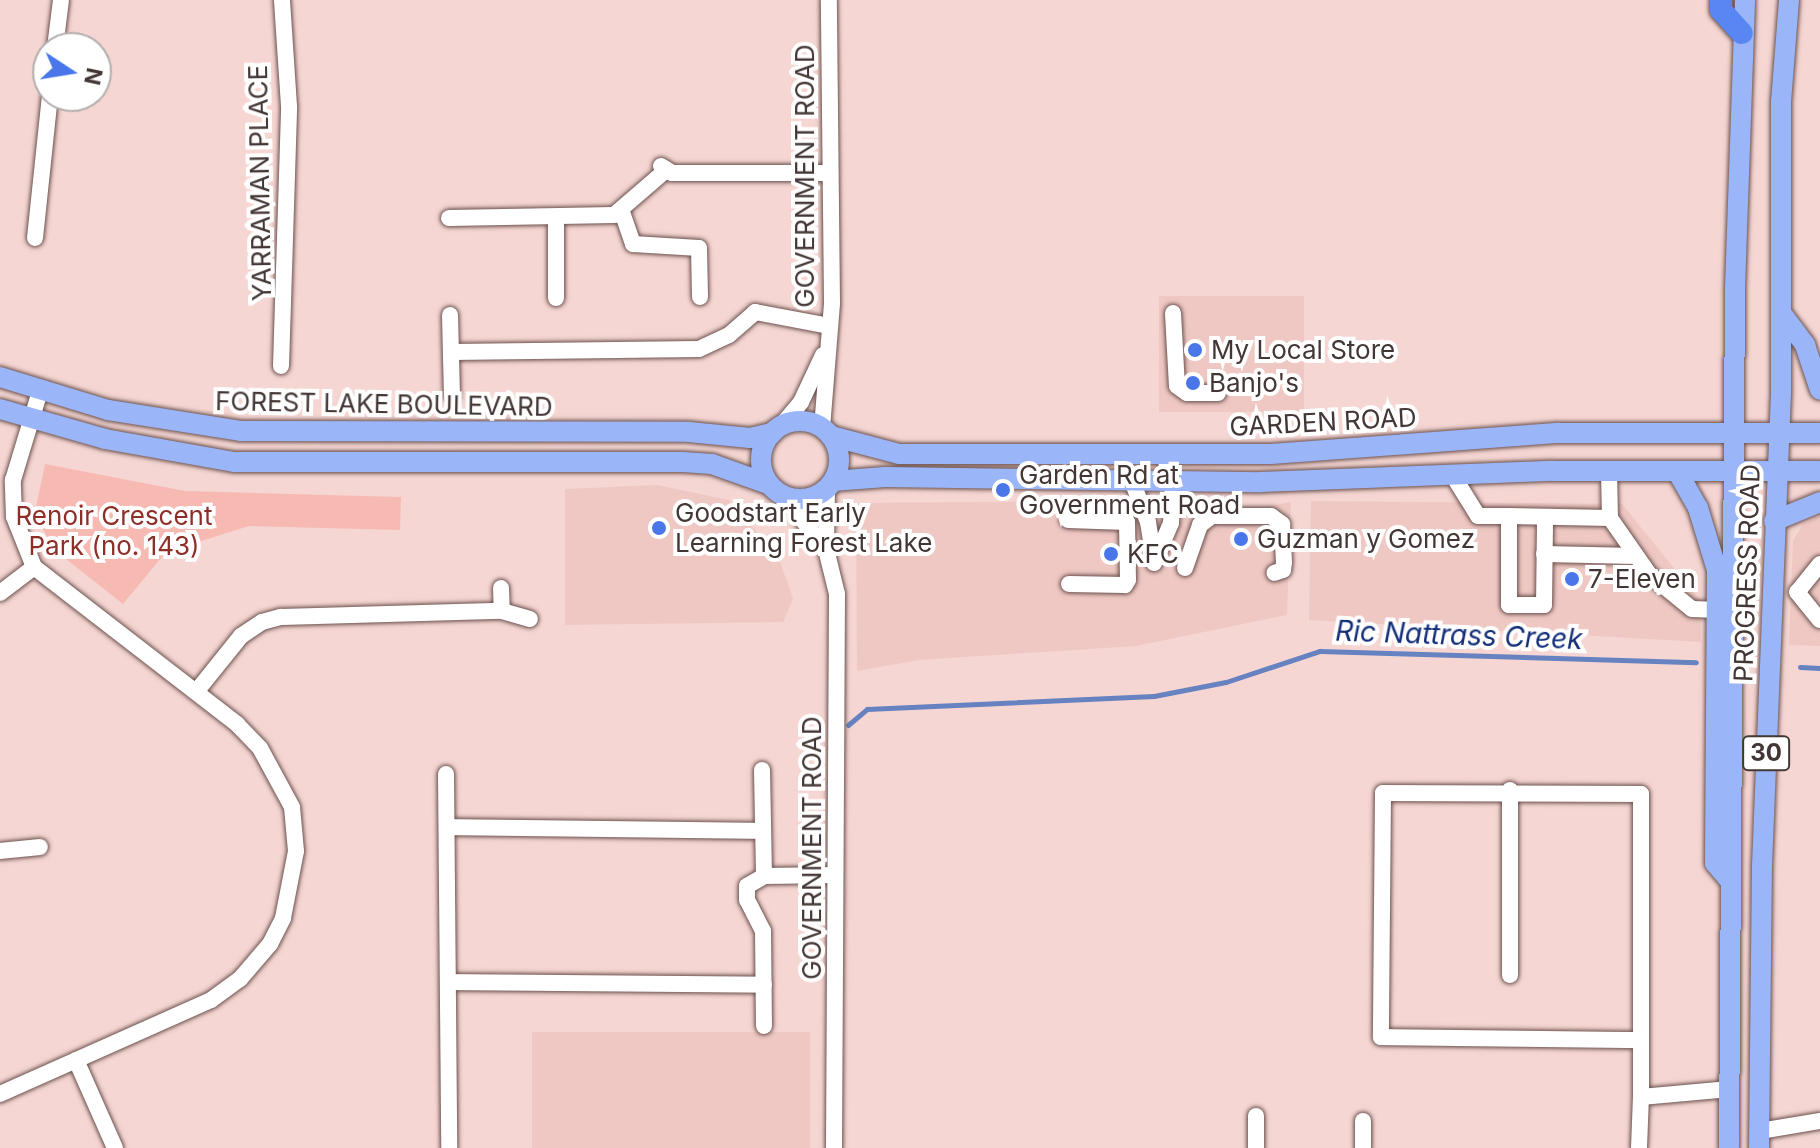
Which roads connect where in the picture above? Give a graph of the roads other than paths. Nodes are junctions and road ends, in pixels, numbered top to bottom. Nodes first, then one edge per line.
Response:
1 (61, 0) edge
2 (282, 0) edge
3 (829, 0) edge
4 (1721, 0) edge
5 (1745, 0) edge
6 (1789, 0) edge
7 (57, 32) edge
8 (1742, 33) junction
9 (48, 112) edge
10 (829, 173) junction
11 (622, 212) junction
12 (556, 217) junction
13 (449, 218) dead end
14 (35, 238) dead end
15 (700, 297) dead end
16 (556, 298) dead end
17 (1173, 313) dead end
18 (1782, 314) junction
19 (450, 315) dead end
20 (829, 326) junction
21 (826, 351) junction
22 (451, 352) junction
23 (281, 366) dead end
24 (0, 377) edge
25 (1820, 390) edge
26 (40, 391) junction
27 (1218, 393) dead end
28 (452, 395) dead end
29 (0, 409) edge
30 (30, 419) junction
31 (777, 429) junction
32 (826, 432) junction
33 (1820, 433) edge
34 (1734, 434) junction
35 (1779, 434) junction
36 (1163, 454) junction
37 (1609, 471) junction
38 (1677, 471) junction
39 (1734, 471) junction
40 (1777, 471) junction
41 (1820, 471) edge
42 (1452, 474) junction
43 (1132, 481) junction
44 (1173, 481) junction
45 (830, 485) junction
46 (776, 490) junction
47 (1820, 502) edge
48 (1509, 516) junction
49 (1545, 517) junction
50 (1610, 518) junction
51 (1068, 520) dead end
52 (1774, 521) junction
53 (826, 549) junction
54 (1544, 554) junction
55 (1636, 556) junction
56 (1820, 564) edge
57 (34, 567) junction
58 (1185, 568) dead end
59 (1274, 573) dead end
60 (1069, 584) dead end
61 (501, 588) dead end
62 (0, 593) edge
63 (1719, 610) junction
64 (502, 611) junction
65 (530, 619) dead end
66 (1820, 620) edge
67 (196, 692) junction
68 (762, 770) dead end
69 (446, 774) dead end
70 (1510, 790) junction
71 (447, 827) junction
72 (763, 831) junction
73 (40, 847) dead end
74 (0, 851) edge
75 (834, 875) junction
76 (764, 876) junction
77 (1730, 881) junction
78 (1510, 975) dead end
79 (449, 982) junction
80 (764, 985) junction
81 (764, 1026) dead end
82 (1640, 1040) junction
83 (76, 1060) junction
84 (1730, 1089) junction
85 (0, 1094) edge
86 (1641, 1097) junction
87 (1256, 1116) dead end
88 (1363, 1121) dead end
89 (1820, 1121) edge
90 (1759, 1140) edge
91 (115, 1148) edge
92 (449, 1148) edge
93 (834, 1148) edge
94 (1256, 1148) edge
95 (1363, 1148) edge
96 (1639, 1148) edge
97 (1729, 1148) edge

1 - 7 street
2 - 23 street, YARRAMAN PLACE
3 - 10 street, GOVERNMENT ROAD
4 - 8 highway
5 - 8 main road, PROGRESS ROAD / 30
6 - 18 main road, PROGRESS ROAD / 30
8 - 34 main road, PROGRESS ROAD / 30
9 - 14 street
10 - 11 street
10 - 20 street, GOVERNMENT ROAD
11 - 12 street
11 - 15 street
12 - 13 street
12 - 16 street
17 - 27 street
18 - 25 main road
18 - 35 main road, PROGRESS ROAD / 30
19 - 22 street
20 - 21 street, GOVERNMENT ROAD
20 - 22 street
21 - 31 street, GOVERNMENT ROAD
21 - 32 street, GOVERNMENT ROAD
22 - 28 street
24 - 26 main road, FOREST LAKE BOULEVARD
26 - 30 street
26 - 31 main road, FOREST LAKE BOULEVARD
29 - 30 main road
30 - 46 main road
30 - 57 street
31 - 32 main road
31 - 46 main road
32 - 36 main road, GARDEN ROAD
32 - 45 main road
33 - 35 main road, GARDEN ROAD
34 - 35 main road, GARDEN ROAD
34 - 36 main road, GARDEN ROAD
34 - 39 main road, PROGRESS ROAD / 30
35 - 40 main road, PROGRESS ROAD / 30
36 - 44 street
37 - 38 main road, GARDEN ROAD
37 - 42 main road, GARDEN ROAD
37 - 50 street
38 - 39 main road, GARDEN ROAD
38 - 63 main road
39 - 40 main road, GARDEN ROAD
39 - 77 main road, PROGRESS ROAD / 30
40 - 41 main road, GARDEN ROAD
40 - 52 main road, PROGRESS ROAD / 30
42 - 44 main road, GARDEN ROAD
42 - 48 street
43 - 44 main road, GARDEN ROAD
43 - 44 street
43 - 45 main road, GARDEN ROAD
45 - 46 main road
45 - 53 street, GOVERNMENT ROAD
46 - 53 street, GOVERNMENT ROAD
47 - 52 main road
48 - 49 street
48 - 54 street
49 - 50 street
49 - 54 street
50 - 55 street
51 - 60 street
52 - 90 main road, PROGRESS ROAD / 30
53 - 75 street, GOVERNMENT ROAD
54 - 55 street
55 - 63 street
56 - 66 street
57 - 62 street
57 - 67 street
58 - 59 street
61 - 64 street
63 - 77 main road
64 - 65 street
64 - 67 street
67 - 83 street
68 - 72 street
69 - 71 street
70 - 78 street
70 - 82 street
70 - 82 street
71 - 72 street
71 - 79 street
72 - 76 street
73 - 74 street
75 - 76 street
75 - 93 street, GOVERNMENT ROAD
76 - 80 street
77 - 84 main road, PROGRESS ROAD / 30
79 - 80 street
79 - 92 street
80 - 81 street
82 - 86 street
83 - 85 street
83 - 91 street
84 - 86 street
84 - 97 main road, PROGRESS ROAD / 30
86 - 96 street
87 - 94 street
88 - 95 street
89 - 90 street

